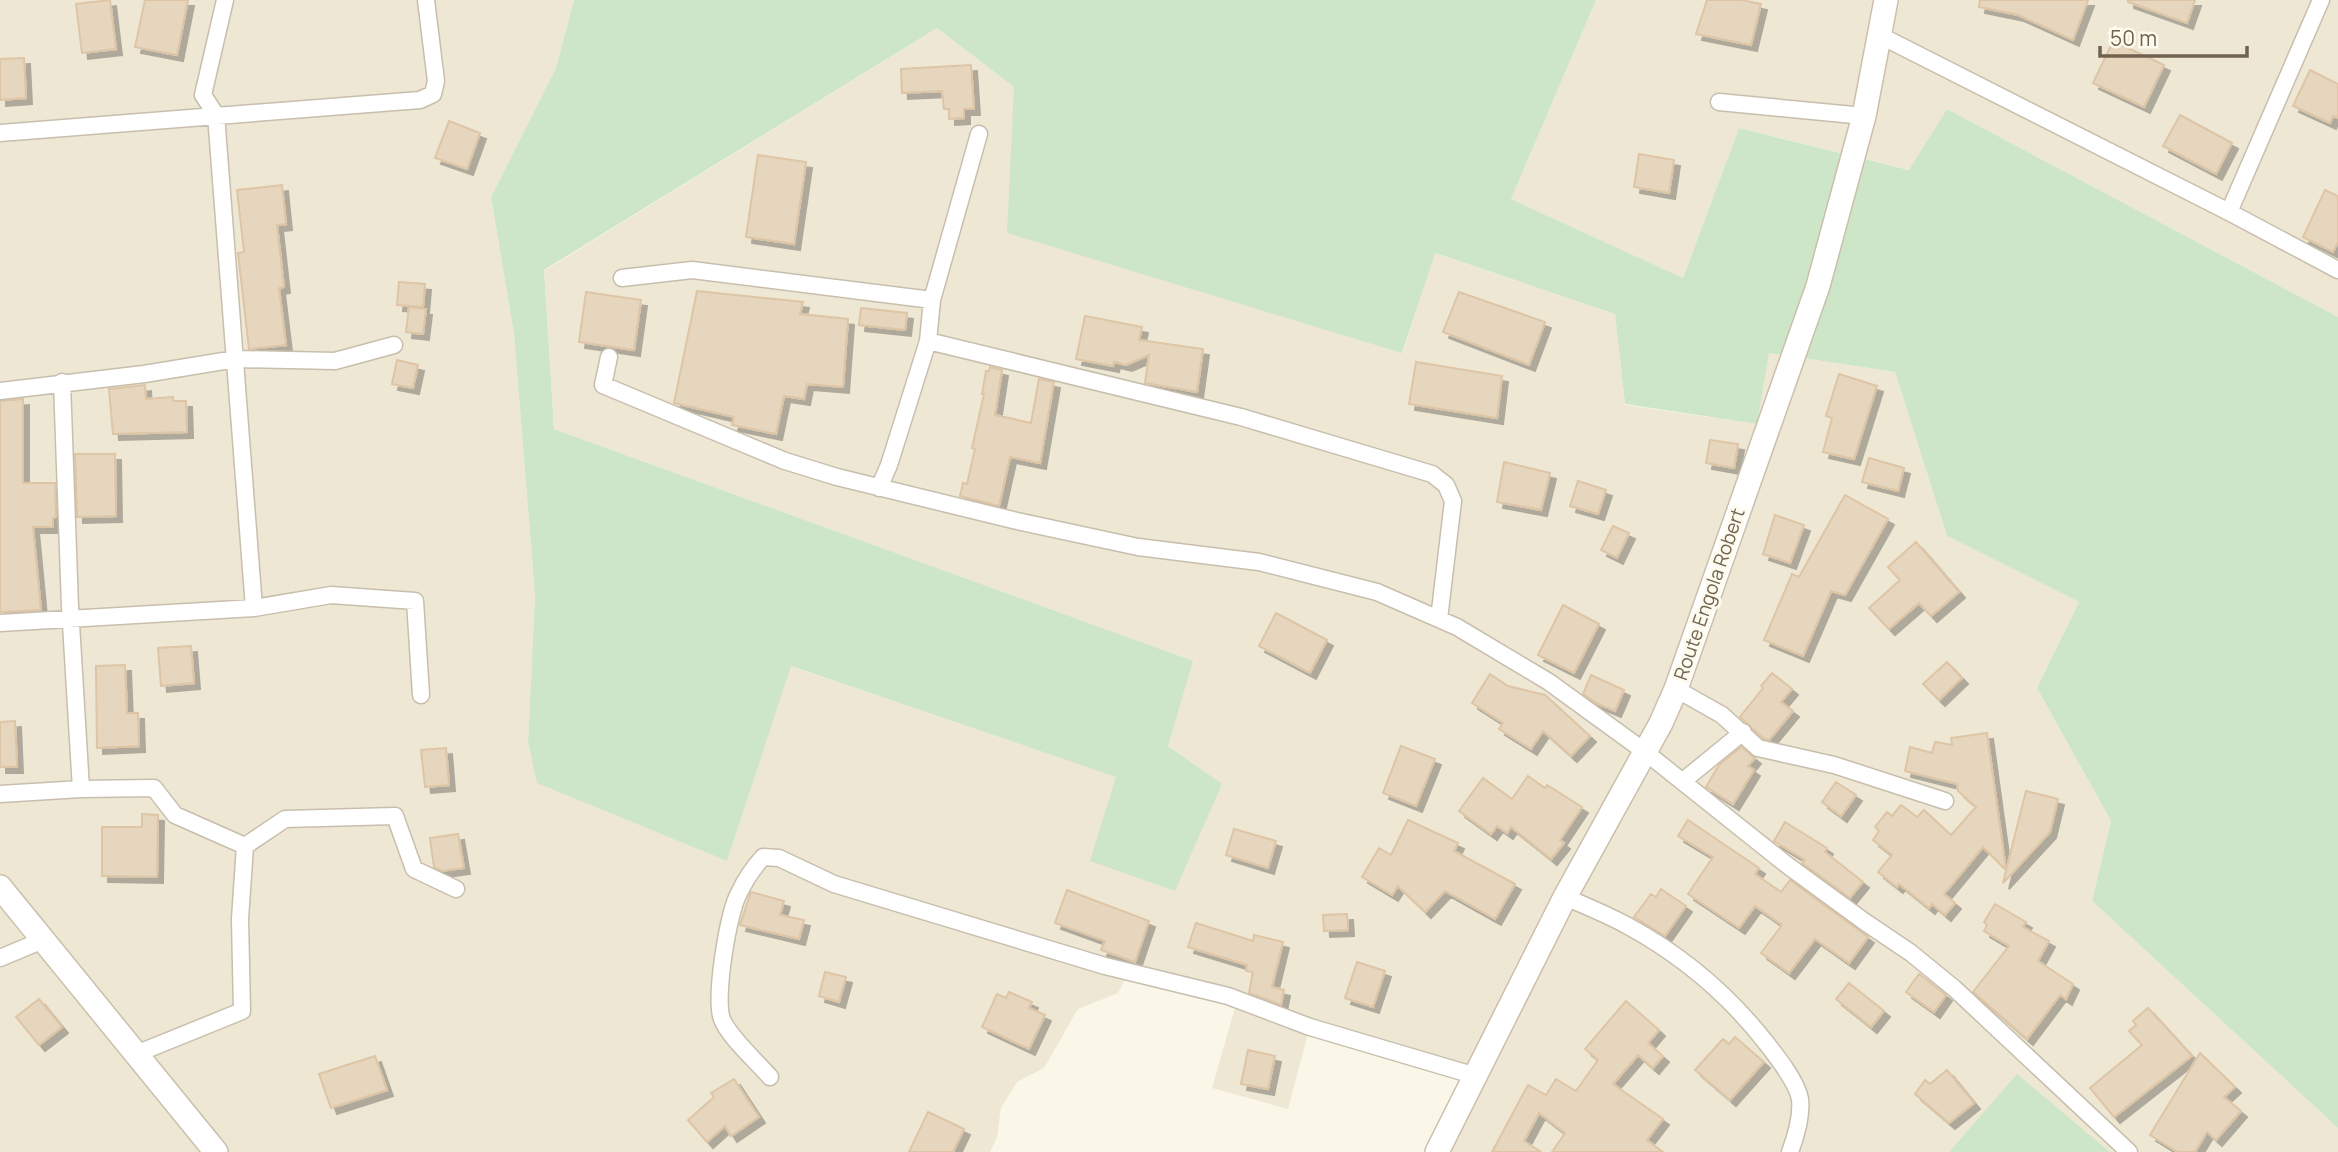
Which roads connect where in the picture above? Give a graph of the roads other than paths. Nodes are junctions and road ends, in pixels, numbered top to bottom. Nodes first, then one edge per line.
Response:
1 (225, 0) edge
2 (426, 0) edge
3 (1886, 0) edge
4 (2321, 0) edge
5 (1881, 36) junction
6 (1719, 102) dead end
7 (216, 115) junction
8 (1864, 116) junction
9 (0, 133) edge
10 (979, 134) dead end
11 (2229, 212) junction
12 (2338, 270) edge
13 (622, 278) dead end
14 (932, 300) junction
15 (928, 341) junction
16 (394, 345) dead end
17 (609, 357) dead end
18 (236, 359) junction
19 (62, 382) junction
20 (0, 391) edge
21 (879, 488) junction
22 (254, 608) junction
23 (1439, 619) junction
24 (71, 620) junction
25 (0, 623) edge
26 (1676, 690) junction
27 (421, 695) dead end
28 (1743, 732) junction
29 (1644, 751) junction
30 (1683, 782) junction
31 (81, 789) junction
32 (0, 794) edge
33 (1945, 801) dead end
34 (245, 846) junction
35 (0, 887) edge
36 (456, 889) dead end
37 (1565, 897) junction
38 (43, 940) junction
39 (0, 958) edge
40 (136, 1054) junction
41 (1476, 1076) junction
42 (770, 1077) dead end
43 (216, 1152) edge
44 (1437, 1152) edge
45 (1790, 1152) edge
46 (2129, 1152) edge

1 - 7 street
2 - 7 street
3 - 5 street, Route Engola Robert
4 - 11 street
5 - 8 street, Route Engola Robert
5 - 11 street
6 - 8 street
7 - 9 street
7 - 18 street
8 - 26 street, Route Engola Robert
10 - 14 street
11 - 12 street
13 - 14 street
14 - 15 street
15 - 21 street
15 - 23 street
16 - 18 street
17 - 21 street
18 - 19 street
18 - 22 street
19 - 20 street
19 - 24 street
21 - 23 street
22 - 24 street
22 - 27 street
23 - 29 street
24 - 25 street
24 - 31 street
26 - 28 street
26 - 29 street, Route Engola Robert
28 - 30 street
28 - 33 street
29 - 30 street
29 - 37 street, Route Engola Robert
30 - 46 street
31 - 32 street
31 - 34 street
34 - 36 street
34 - 40 street
35 - 38 street
37 - 41 street, Route Engola Robert
37 - 45 street
38 - 39 street
38 - 40 street
40 - 43 street
41 - 42 street
41 - 44 street, Route Engola Robert

